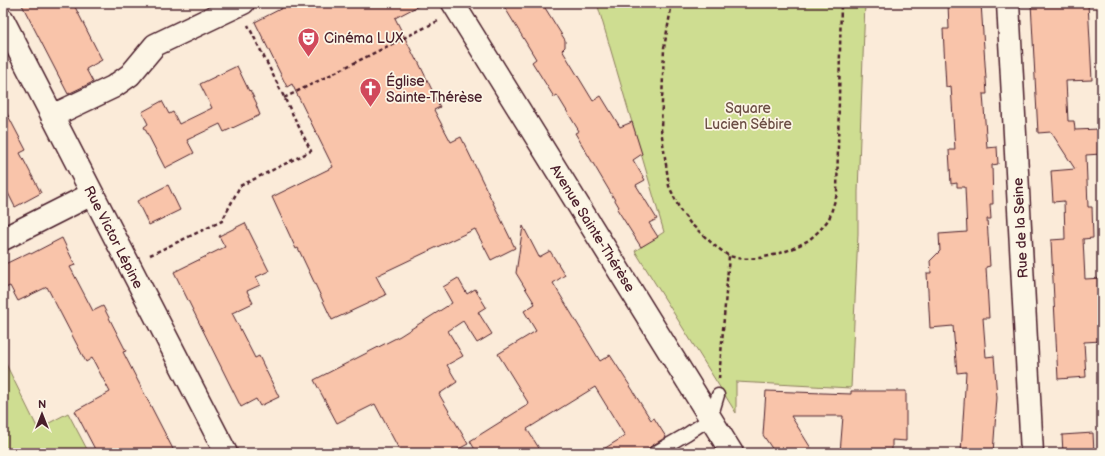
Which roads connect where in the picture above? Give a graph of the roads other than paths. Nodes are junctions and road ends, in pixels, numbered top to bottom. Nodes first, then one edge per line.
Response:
1 (453, 3) edge
2 (1008, 3) edge
3 (240, 4) edge
4 (3, 20) edge
5 (52, 116) junction
6 (92, 194) junction
7 (3, 239) edge
8 (718, 395) road end
9 (711, 418) junction
10 (226, 453) edge
11 (654, 453) edge
12 (732, 453) edge
13 (1032, 453) edge

1 - 9 street, Avenue Sainte-Thérèse
2 - 13 street, Rue de la Seine
3 - 5 street
4 - 5 street, Rue Victor Lépine
5 - 6 street, Rue Victor Lépine
6 - 7 street
6 - 10 street, Rue Victor Lépine
8 - 9 lane
9 - 11 lane
9 - 12 street, Avenue Sainte-Thérèse

